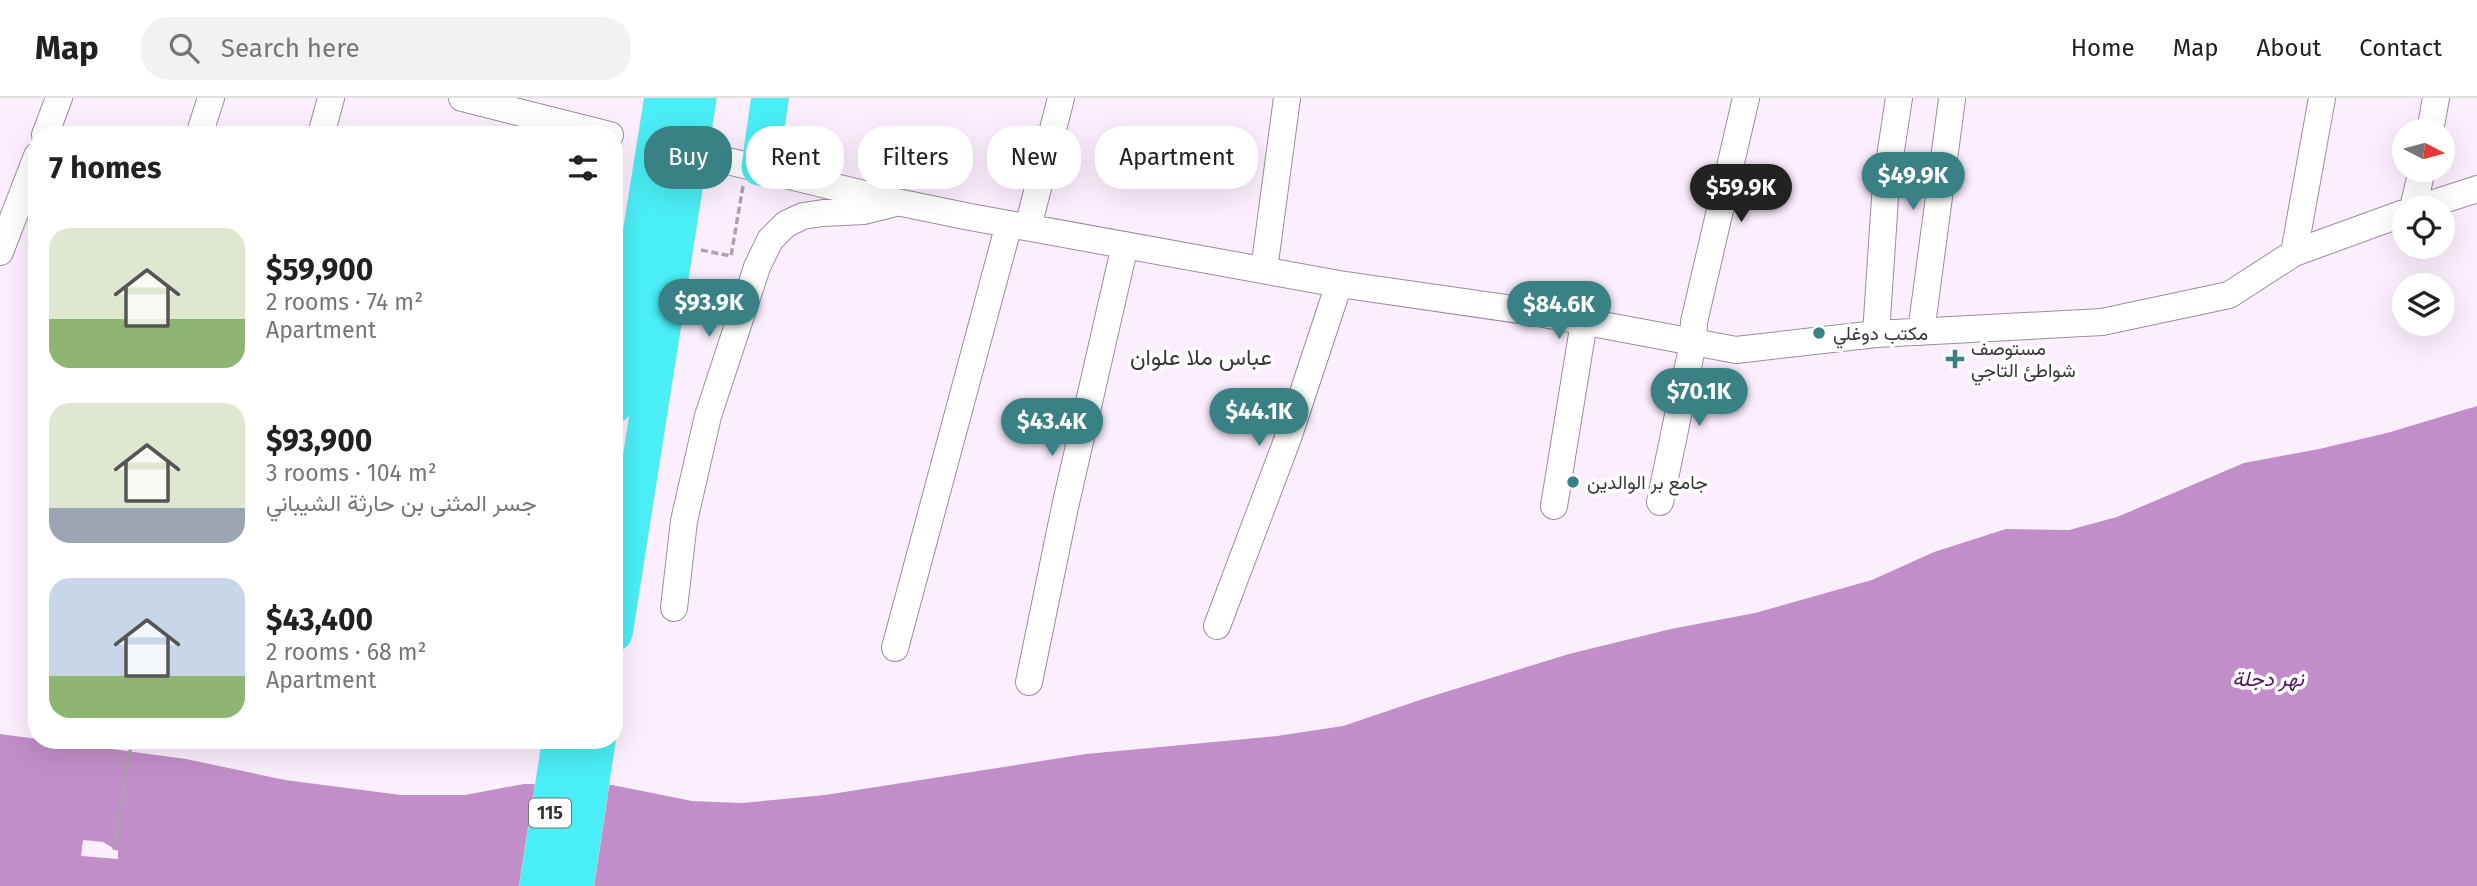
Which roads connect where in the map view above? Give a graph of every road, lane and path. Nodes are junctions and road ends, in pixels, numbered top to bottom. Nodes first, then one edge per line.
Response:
1 (59, 98) edge
2 (211, 98) edge
3 (331, 98) edge
4 (462, 98) edge
5 (663, 98) edge
6 (698, 98) edge
7 (770, 98) edge
8 (1061, 98) edge
9 (1287, 98) edge
10 (1746, 98) edge
11 (1899, 98) edge
12 (2322, 98) edge
13 (2436, 98) edge
14 (1951, 99) edge
15 (2432, 119) edge
16 (48, 126) edge
17 (202, 126) edge
18 (323, 126) edge
19 (550, 126) edge
20 (763, 126) edge
21 (623, 137) edge
22 (643, 142) dead end
23 (28, 179) edge
24 (747, 189) edge
25 (844, 189) edge
26 (2477, 189) edge
27 (2455, 196) edge
28 (897, 202) junction
29 (2392, 217) edge
30 (1018, 226) junction
31 (1125, 245) junction
32 (698, 250) dead end
33 (0, 252) edge
34 (2294, 253) junction
35 (1264, 270) junction
36 (1339, 284) junction
37 (1584, 322) junction
38 (1921, 332) junction
39 (1876, 334) junction
40 (1693, 343) junction
41 (623, 349) edge
42 (1660, 502) dead end
43 (1554, 506) dead end
44 (623, 576) edge
45 (674, 608) dead end
46 (1217, 626) dead end
47 (895, 648) dead end
48 (1029, 682) dead end
49 (131, 749) edge
50 (560, 749) edge
51 (596, 749) edge
52 (114, 850) dead end
53 (538, 886) edge
54 (575, 886) edge

1 - 16 street
2 - 17 street
3 - 18 street
4 - 19 street
5 - 41 highway, bridge
6 - 44 highway, bridge
7 - 20 highway
8 - 30 street
9 - 35 street
10 - 40 street
11 - 39 street
12 - 34 street
13 - 15 street
14 - 38 street
21 - 22 street
23 - 33 street
24 - 32 path
25 - 28 street
26 - 27 street
28 - 30 street
28 - 45 street
29 - 34 street
30 - 31 street
30 - 47 street
31 - 35 street
31 - 48 street
34 - 38 street
35 - 36 street
36 - 37 street
36 - 46 street
37 - 40 street
37 - 43 street
38 - 39 street
39 - 40 street
40 - 42 street
49 - 52 path
50 - 53 highway, 115
51 - 54 highway, 115

